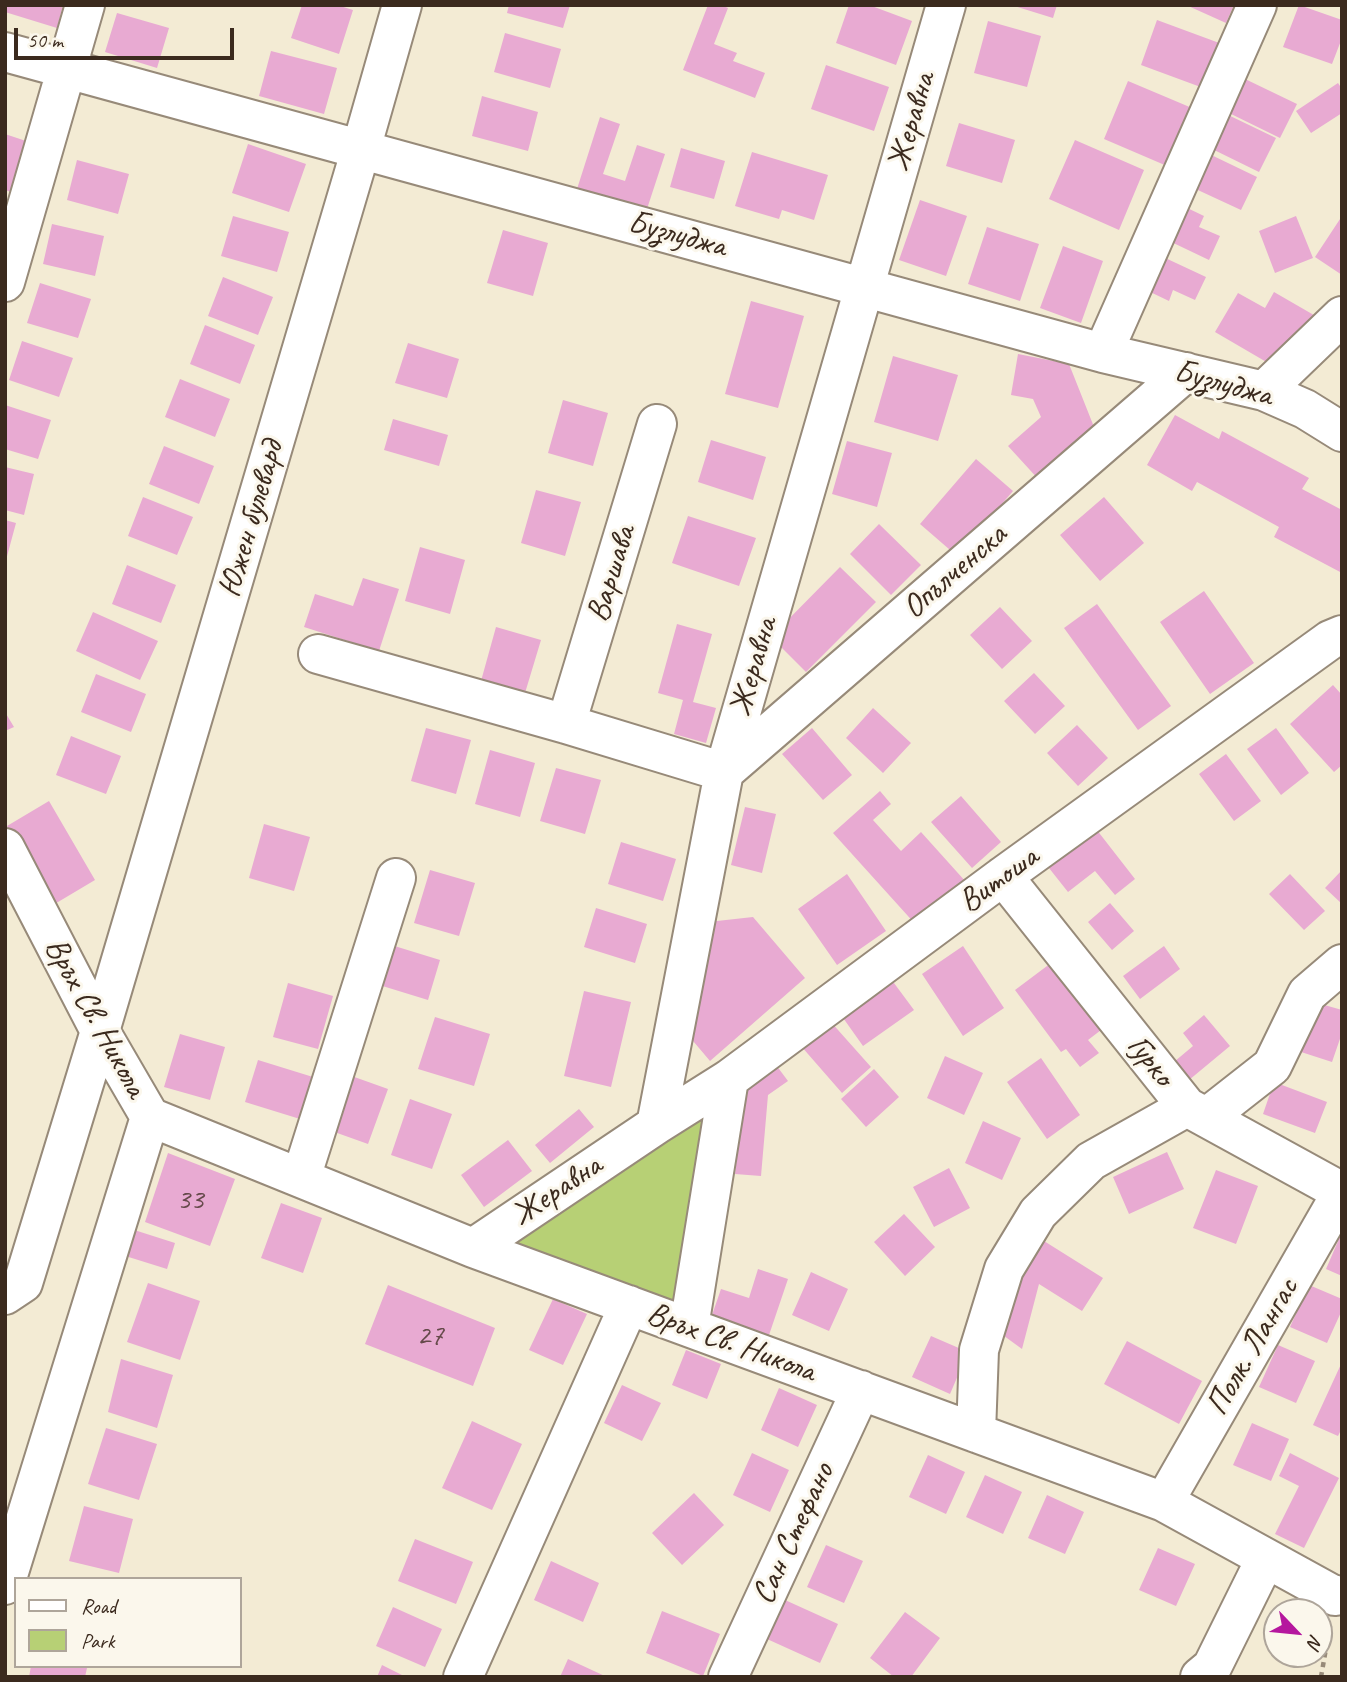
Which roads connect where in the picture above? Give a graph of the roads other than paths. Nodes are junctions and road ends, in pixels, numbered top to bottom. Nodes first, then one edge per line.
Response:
1 (85, 5) edge
2 (402, 5) edge
3 (1257, 5) edge
4 (935, 9) edge
5 (5, 52) edge
6 (67, 70) junction
7 (361, 149) junction
8 (5, 282) edge
9 (864, 286) junction
10 (1342, 316) edge
11 (1103, 353) junction
12 (1186, 372) junction
13 (1264, 391) junction
14 (657, 424) dead end
15 (1342, 432) edge
16 (1342, 635) edge
17 (318, 654) dead end
18 (566, 724) junction
19 (724, 772) junction
20 (5, 848) edge
21 (1003, 876) junction
22 (396, 878) dead end
23 (1342, 964) edge
24 (100, 1031) junction
25 (729, 1079) junction
26 (1197, 1112) junction
27 (150, 1117) junction
28 (656, 1125) junction
29 (301, 1178) junction
30 (1342, 1192) edge
31 (473, 1248) junction
32 (5, 1295) edge
33 (629, 1305) junction
34 (689, 1327) junction
35 (861, 1390) junction
36 (976, 1433) junction
37 (1164, 1502) junction
38 (1266, 1558) junction
39 (5, 1585) edge
40 (1338, 1595) edge
41 (463, 1677) edge
42 (728, 1677) edge
43 (1200, 1677) edge

1 - 6 street
2 - 7 street, Южен булевард
3 - 11 street
4 - 9 street, Жеравна
5 - 6 street, Бузлуджа
6 - 7 street, Бузлуджа
6 - 8 street
7 - 9 street, Бузлуджа
7 - 24 street, Южен булевард
9 - 11 street, Бузлуджа
9 - 19 street, Жеравна
10 - 13 street
11 - 12 street, Бузлуджа
12 - 13 street, Бузлуджа
12 - 19 street, Опълченска
13 - 15 street, Бузлуджа
14 - 18 street, Варшава
16 - 21 street, Витоша
17 - 18 street
18 - 19 street
19 - 28 street, Жеравна
20 - 24 street, Връх Св. Никола
21 - 25 street, Витоша
21 - 26 street, Гурко
22 - 29 street
23 - 26 street
24 - 27 street, Връх Св. Никола
24 - 32 street, Южен булевард
25 - 28 street, Витоша
25 - 34 street
26 - 30 street, Гурко
26 - 36 street
27 - 29 street, Връх Св. Никола
27 - 39 street
28 - 31 street, Жеравна
29 - 31 street, Връх Св. Никола
30 - 37 street, Полк. Лангас
31 - 33 street, Връх Св. Никола
33 - 34 street, Връх Св. Никола
33 - 41 street
34 - 35 street, Връх Св. Никола
35 - 36 street, Връх Св. Никола
35 - 42 street, Сан Стефано
36 - 37 street, Връх Св. Никола
37 - 38 street, Връх Св. Никола
38 - 40 street, Връх Св. Никола
38 - 43 street

